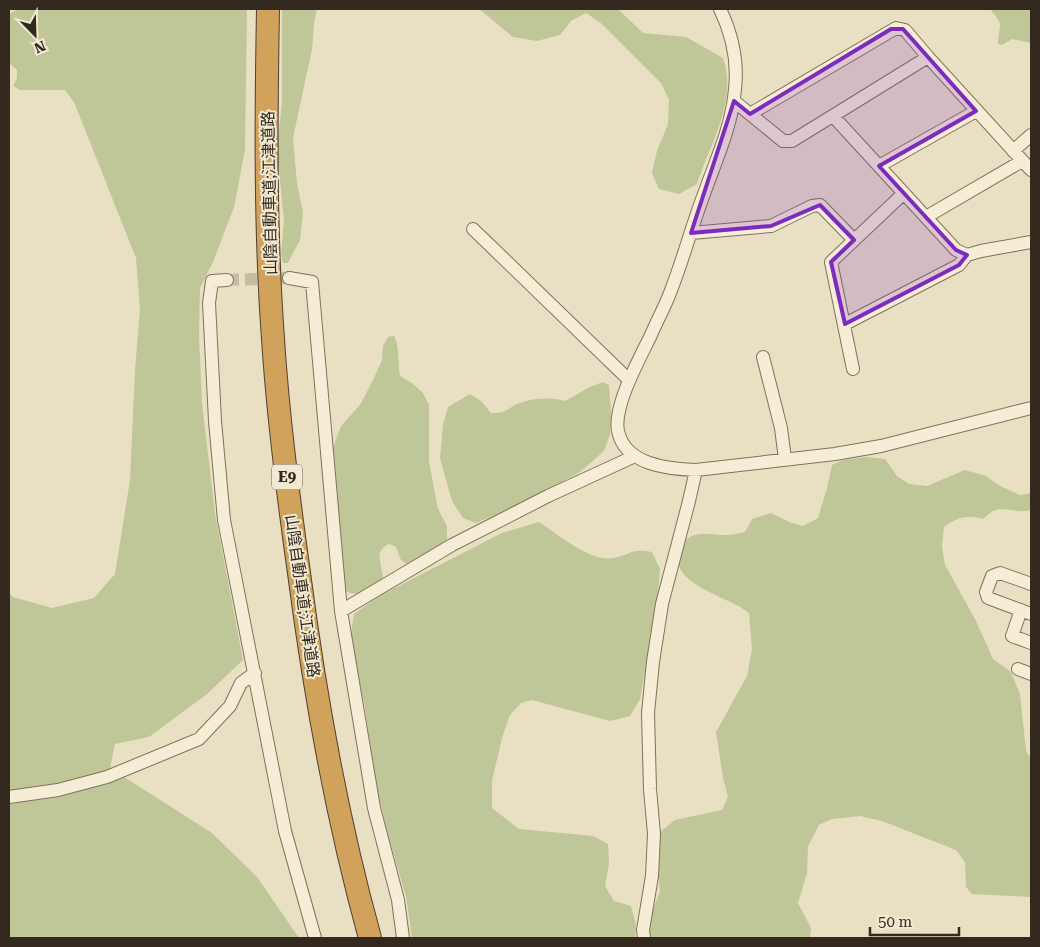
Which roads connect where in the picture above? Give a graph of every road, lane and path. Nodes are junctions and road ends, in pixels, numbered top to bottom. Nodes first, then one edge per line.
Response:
1 (268, 9) edge
2 (720, 9) edge
3 (928, 57) junction
4 (734, 100) junction
5 (976, 112) junction
6 (750, 114) junction
7 (833, 116) junction
8 (1031, 135) edge
9 (1013, 151) junction
10 (879, 166) junction
11 (1027, 166) edge
12 (904, 193) junction
13 (926, 217) junction
14 (473, 229) dead end
15 (691, 233) junction
16 (854, 240) junction
17 (1031, 242) edge
18 (968, 255) junction
19 (289, 278) tunnel mouth
20 (227, 280) tunnel mouth
21 (845, 324) junction
22 (763, 357) dead end
23 (853, 370) dead end
24 (629, 380) junction
25 (1031, 408) edge
26 (635, 456) junction
27 (785, 459) junction
28 (696, 470) junction
29 (1031, 584) edge
30 (341, 611) junction
31 (1026, 612) edge
32 (1031, 643) edge
33 (1018, 669) dead end
34 (255, 673) junction
35 (1031, 674) edge
36 (9, 797) edge
37 (315, 938) edge
38 (370, 938) edge
39 (403, 938) edge
40 (644, 938) edge

1 - 38 highway, 山陰自動車道;江津道路 / E9
2 - 4 street
3 - 5 street
3 - 6 street
3 - 7 street
4 - 6 street
4 - 15 street
5 - 9 street
5 - 10 street
6 - 7 street
7 - 10 street
8 - 9 street
9 - 11 street
10 - 12 street
11 - 13 street
12 - 13 street
12 - 16 street
13 - 18 street
14 - 24 street
15 - 16 street
15 - 24 street
16 - 21 street
17 - 18 street
18 - 21 street
19 - 30 street
20 - 34 street
21 - 23 street
22 - 27 street
24 - 26 street
25 - 27 street
26 - 28 street
26 - 30 street
27 - 28 street
28 - 40 street
29 - 31 street
30 - 39 street
31 - 32 street
33 - 35 street
34 - 36 street
34 - 37 street

